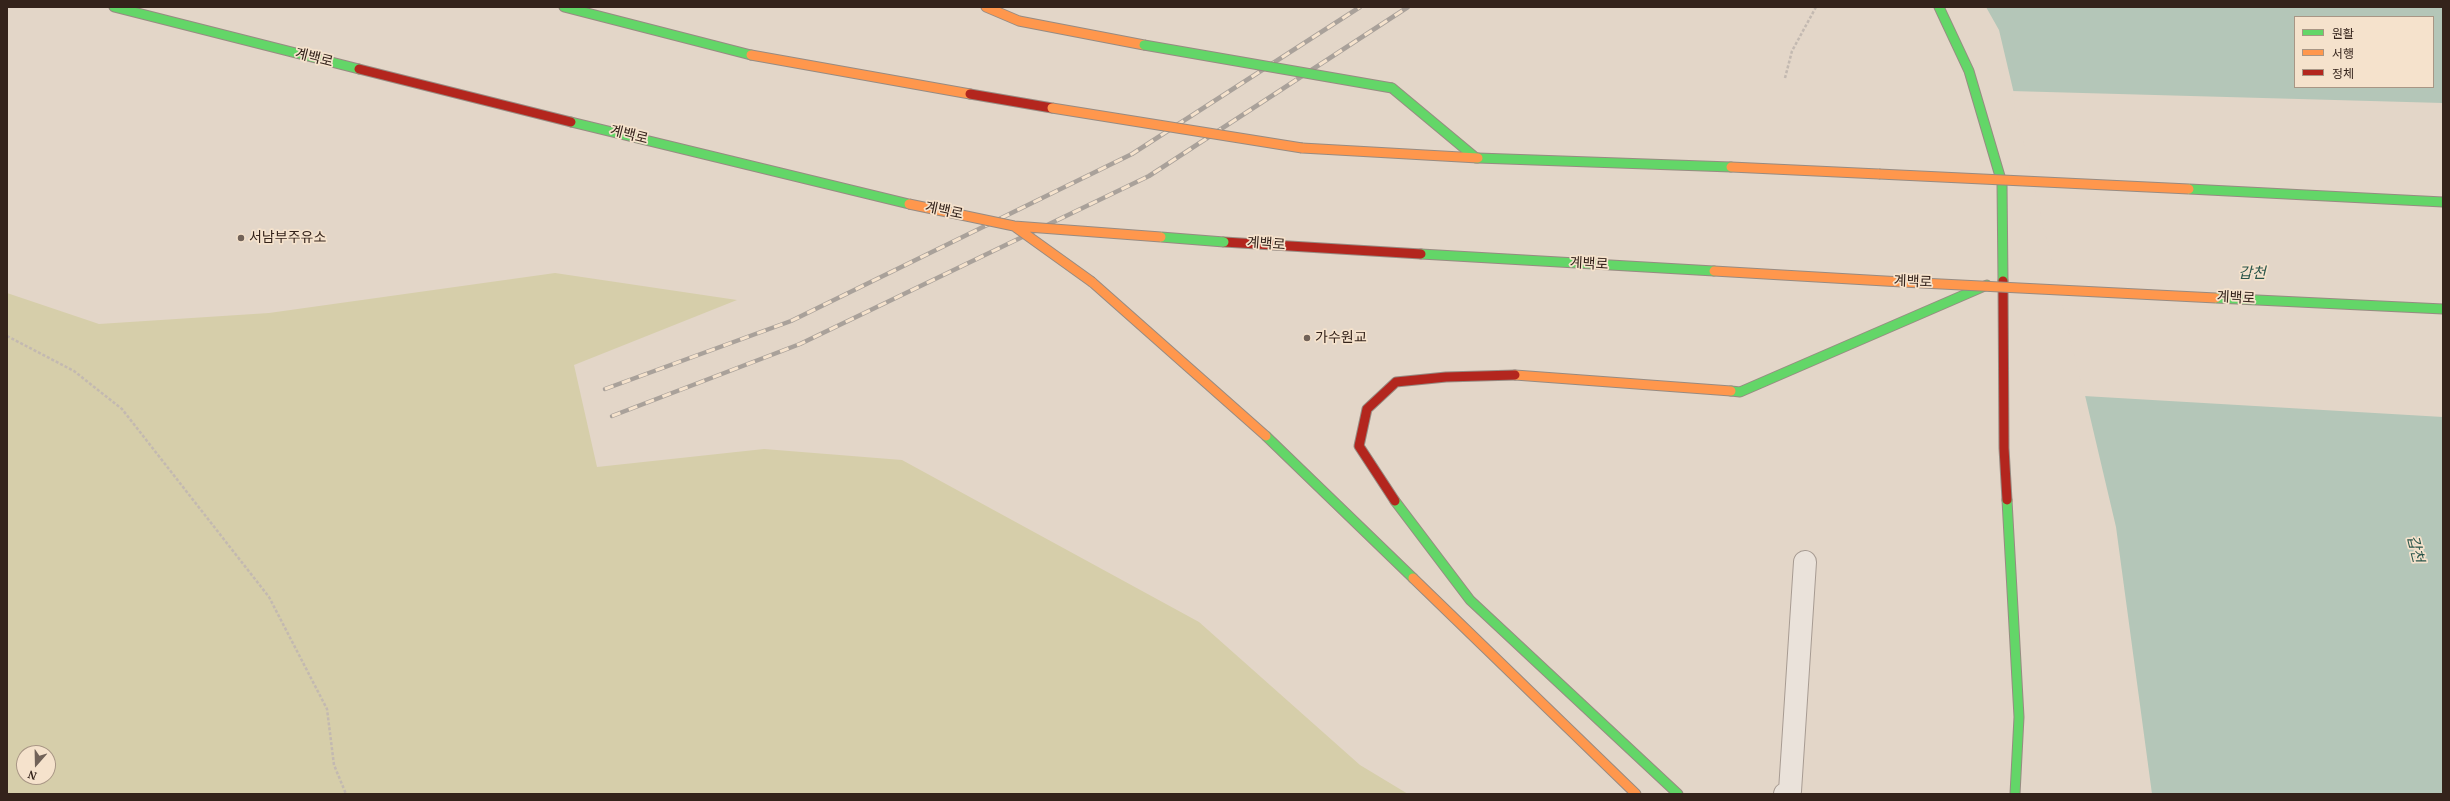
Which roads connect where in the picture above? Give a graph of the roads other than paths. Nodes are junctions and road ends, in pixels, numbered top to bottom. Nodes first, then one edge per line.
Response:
1 (114, 7) edge
2 (564, 7) edge
3 (986, 7) edge
4 (1939, 7) edge
5 (1476, 158) junction
6 (2443, 202) edge
7 (1014, 226) junction
8 (1987, 285) junction
9 (2443, 309) edge
10 (1806, 562) dead end
11 (1636, 794) edge
12 (1678, 794) edge
13 (1785, 794) edge
14 (2014, 794) edge

1 - 7 main road, 계백로, bridge
2 - 5 main road, bridge
3 - 5 main road, bridge
4 - 14 main road
5 - 6 main road, bridge
7 - 8 main road, 계백로, bridge
7 - 11 main road, bridge
8 - 9 main road, 계백로, bridge
8 - 12 main road
10 - 13 lane

